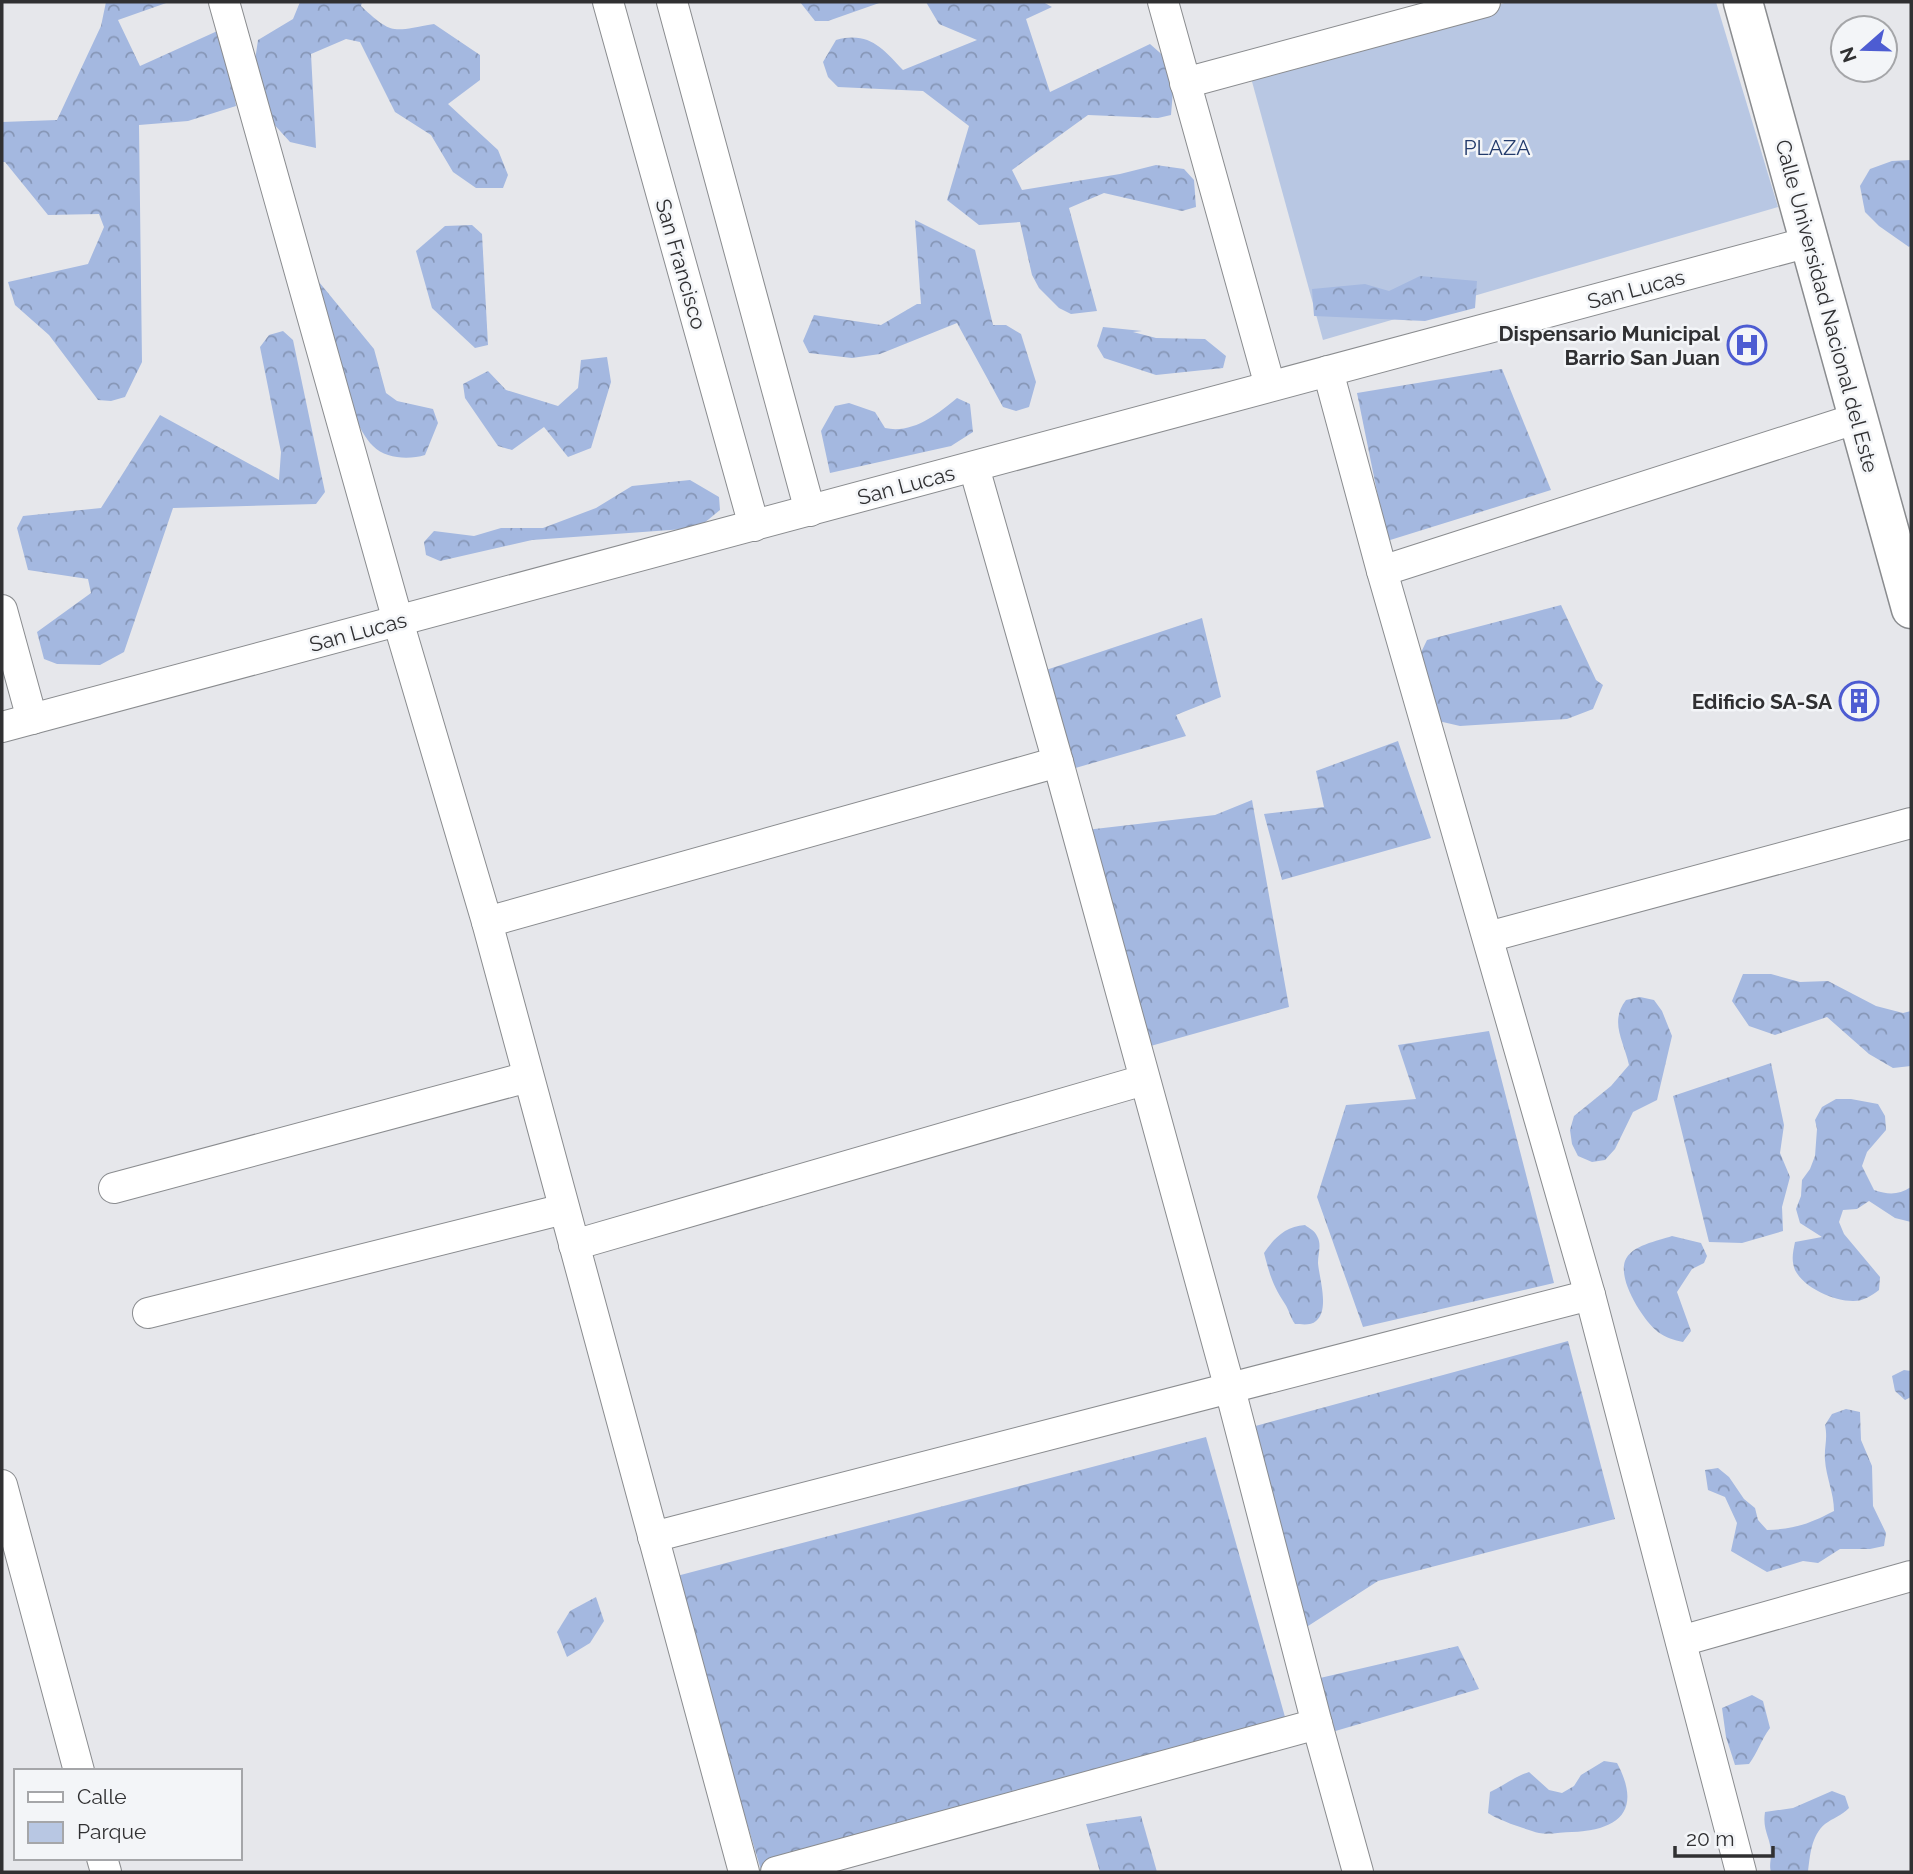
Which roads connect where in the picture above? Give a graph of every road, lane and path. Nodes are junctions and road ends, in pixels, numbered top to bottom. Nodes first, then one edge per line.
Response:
1 (225, 2) edge
2 (608, 2) edge
3 (672, 2) edge
4 (1163, 2) edge
5 (1485, 2) edge
6 (1743, 2) edge
7 (1185, 83) junction
8 (1809, 242) junction
9 (1328, 371) junction
10 (1270, 387) junction
11 (1858, 418) junction
12 (974, 467) junction
13 (810, 510) junction
14 (754, 526) junction
15 (1382, 571) junction
16 (1911, 609) edge
17 (2, 610) edge
18 (398, 621) junction
19 (32, 719) junction
20 (2, 727) edge
21 (1058, 762) junction
22 (1911, 823) edge
23 (486, 922) junction
24 (1488, 937) junction
25 (528, 1077) junction
26 (1144, 1080) junction
27 (114, 1188) dead end
28 (564, 1209) junction
29 (574, 1245) junction
30 (1590, 1296) junction
31 (148, 1313) dead end
32 (1230, 1389) junction
33 (2, 1485) edge
34 (653, 1537) junction
35 (1911, 1576) edge
36 (1681, 1641) junction
37 (1317, 1724) junction
38 (78, 1769) edge
39 (744, 1872) edge
40 (776, 1872) edge
41 (1358, 1872) edge
42 (1741, 1872) edge

1 - 18 street
2 - 14 street, San Francisco
3 - 13 street
4 - 7 street
5 - 7 street
6 - 8 street, Calle Universidad Nacional del Este
7 - 10 street
8 - 9 street, San Lucas
8 - 11 street, Calle Universidad Nacional del Este
9 - 10 street, San Lucas
9 - 15 street
10 - 12 street, San Lucas
11 - 15 street
11 - 16 street, Calle Universidad Nacional del Este
12 - 13 street, San Lucas
12 - 21 street
13 - 14 street, San Lucas
14 - 18 street, San Lucas
15 - 24 street
17 - 19 street
18 - 19 street, San Lucas
18 - 23 street
19 - 20 street, San Lucas
21 - 23 street
21 - 26 street
22 - 24 street
23 - 25 street
24 - 30 street
25 - 27 street
25 - 28 street
26 - 29 street
26 - 32 street
28 - 29 street
28 - 31 street
29 - 34 street
30 - 32 street
30 - 36 street
32 - 34 street
32 - 37 street
33 - 38 street
34 - 39 street
35 - 36 street
36 - 42 street
37 - 40 street
37 - 41 street

